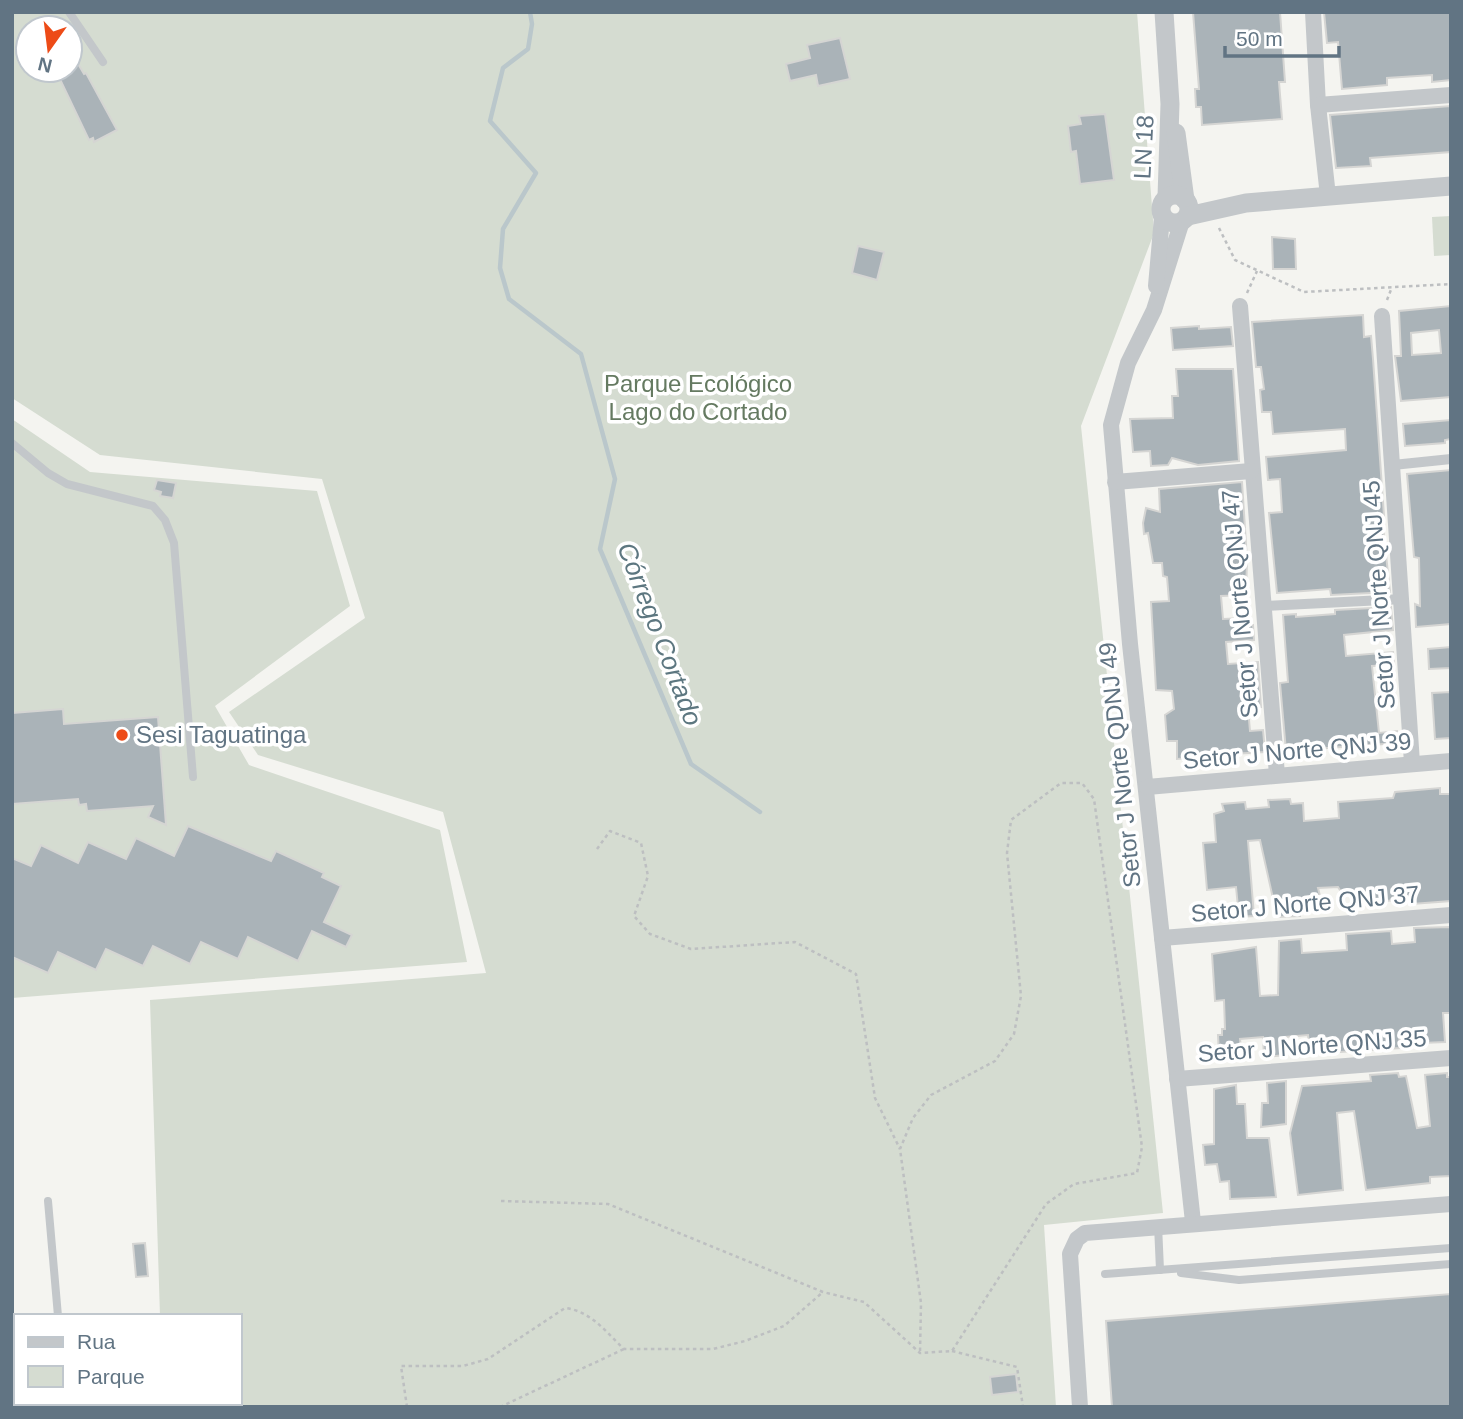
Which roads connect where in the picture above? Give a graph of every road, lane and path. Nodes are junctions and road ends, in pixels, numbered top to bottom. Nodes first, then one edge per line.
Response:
1 (69, 12) edge
2 (1164, 12) edge
3 (1313, 12) edge
4 (103, 62) dead end
5 (1451, 95) edge
6 (1318, 105) junction
7 (1451, 186) edge
8 (1328, 196) junction
9 (1246, 203) junction
10 (1182, 207) junction
11 (1210, 211) junction
12 (1163, 217) joint
13 (1257, 271) junction
14 (1451, 284) edge
15 (1240, 306) joint
16 (1154, 310) junction
17 (1382, 316) dead end
18 (12, 443) edge
19 (1451, 459) edge
20 (1393, 465) junction
21 (1251, 471) junction
22 (1115, 482) junction
23 (1403, 598) junction
24 (1263, 606) junction
25 (1451, 761) edge
26 (1412, 763) junction
27 (1277, 775) junction
28 (193, 777) dead end
29 (1146, 787) junction
30 (597, 849) dead end
31 (1451, 915) edge
32 (1162, 938) junction
33 (1451, 1058) edge
34 (1177, 1079) junction
35 (900, 1149) junction
36 (48, 1201) dead end
37 (501, 1201) dead end
38 (1451, 1204) edge
39 (1193, 1222) junction
40 (1158, 1225) junction
41 (1451, 1248) edge
42 (1451, 1264) edge
43 (1160, 1270) junction
44 (1105, 1274) dead end
45 (823, 1292) junction
46 (58, 1314) edge
47 (624, 1349) junction
48 (952, 1351) junction
49 (920, 1353) junction
50 (407, 1407) edge
51 (500, 1407) edge
52 (1023, 1407) edge
53 (1080, 1407) edge

1 - 4 lane
2 - 10 street, LN 18
3 - 6 street
5 - 6 street
6 - 8 street
7 - 8 street
8 - 9 street
9 - 10 street
9 - 11 street
10 - 11 street
10 - 12 street
10 - 16 street
11 - 13 path
12 - 16 street
13 - 14 path
13 - 15 path
15 - 21 street, Setor J Norte QNJ 47
16 - 22 street, Setor J Norte QDNJ 49
17 - 20 street, Setor J Norte QNJ 45
18 - 28 lane
19 - 20 street, Setor J Norte QNJ 45
20 - 23 street, Setor J Norte QNJ 45
21 - 22 street, Setor J Norte QNJ 47
21 - 24 street, Setor J Norte QNJ 47
22 - 29 street, Setor J Norte QDNJ 49
23 - 24 street
23 - 26 street, Setor J Norte QNJ 45
24 - 27 street, Setor J Norte QNJ 47
25 - 26 street, Setor J Norte QNJ 39
26 - 27 street, Setor J Norte QNJ 39
27 - 29 street, Setor J Norte QNJ 39
29 - 32 street, Setor J Norte QDNJ 49
30 - 35 path
31 - 32 street, Setor J Norte QNJ 37
32 - 34 street, Setor J Norte QDNJ 49
33 - 34 street, Setor J Norte QNJ 35
34 - 39 street, Setor J Norte QDNJ 49
35 - 48 path
35 - 49 path
36 - 46 lane
37 - 45 path
38 - 39 street
39 - 40 street
40 - 43 lane
40 - 53 street
41 - 43 lane
42 - 43 lane
43 - 44 lane
45 - 47 path
45 - 49 path
47 - 50 path
47 - 51 path
48 - 49 path
48 - 52 path

